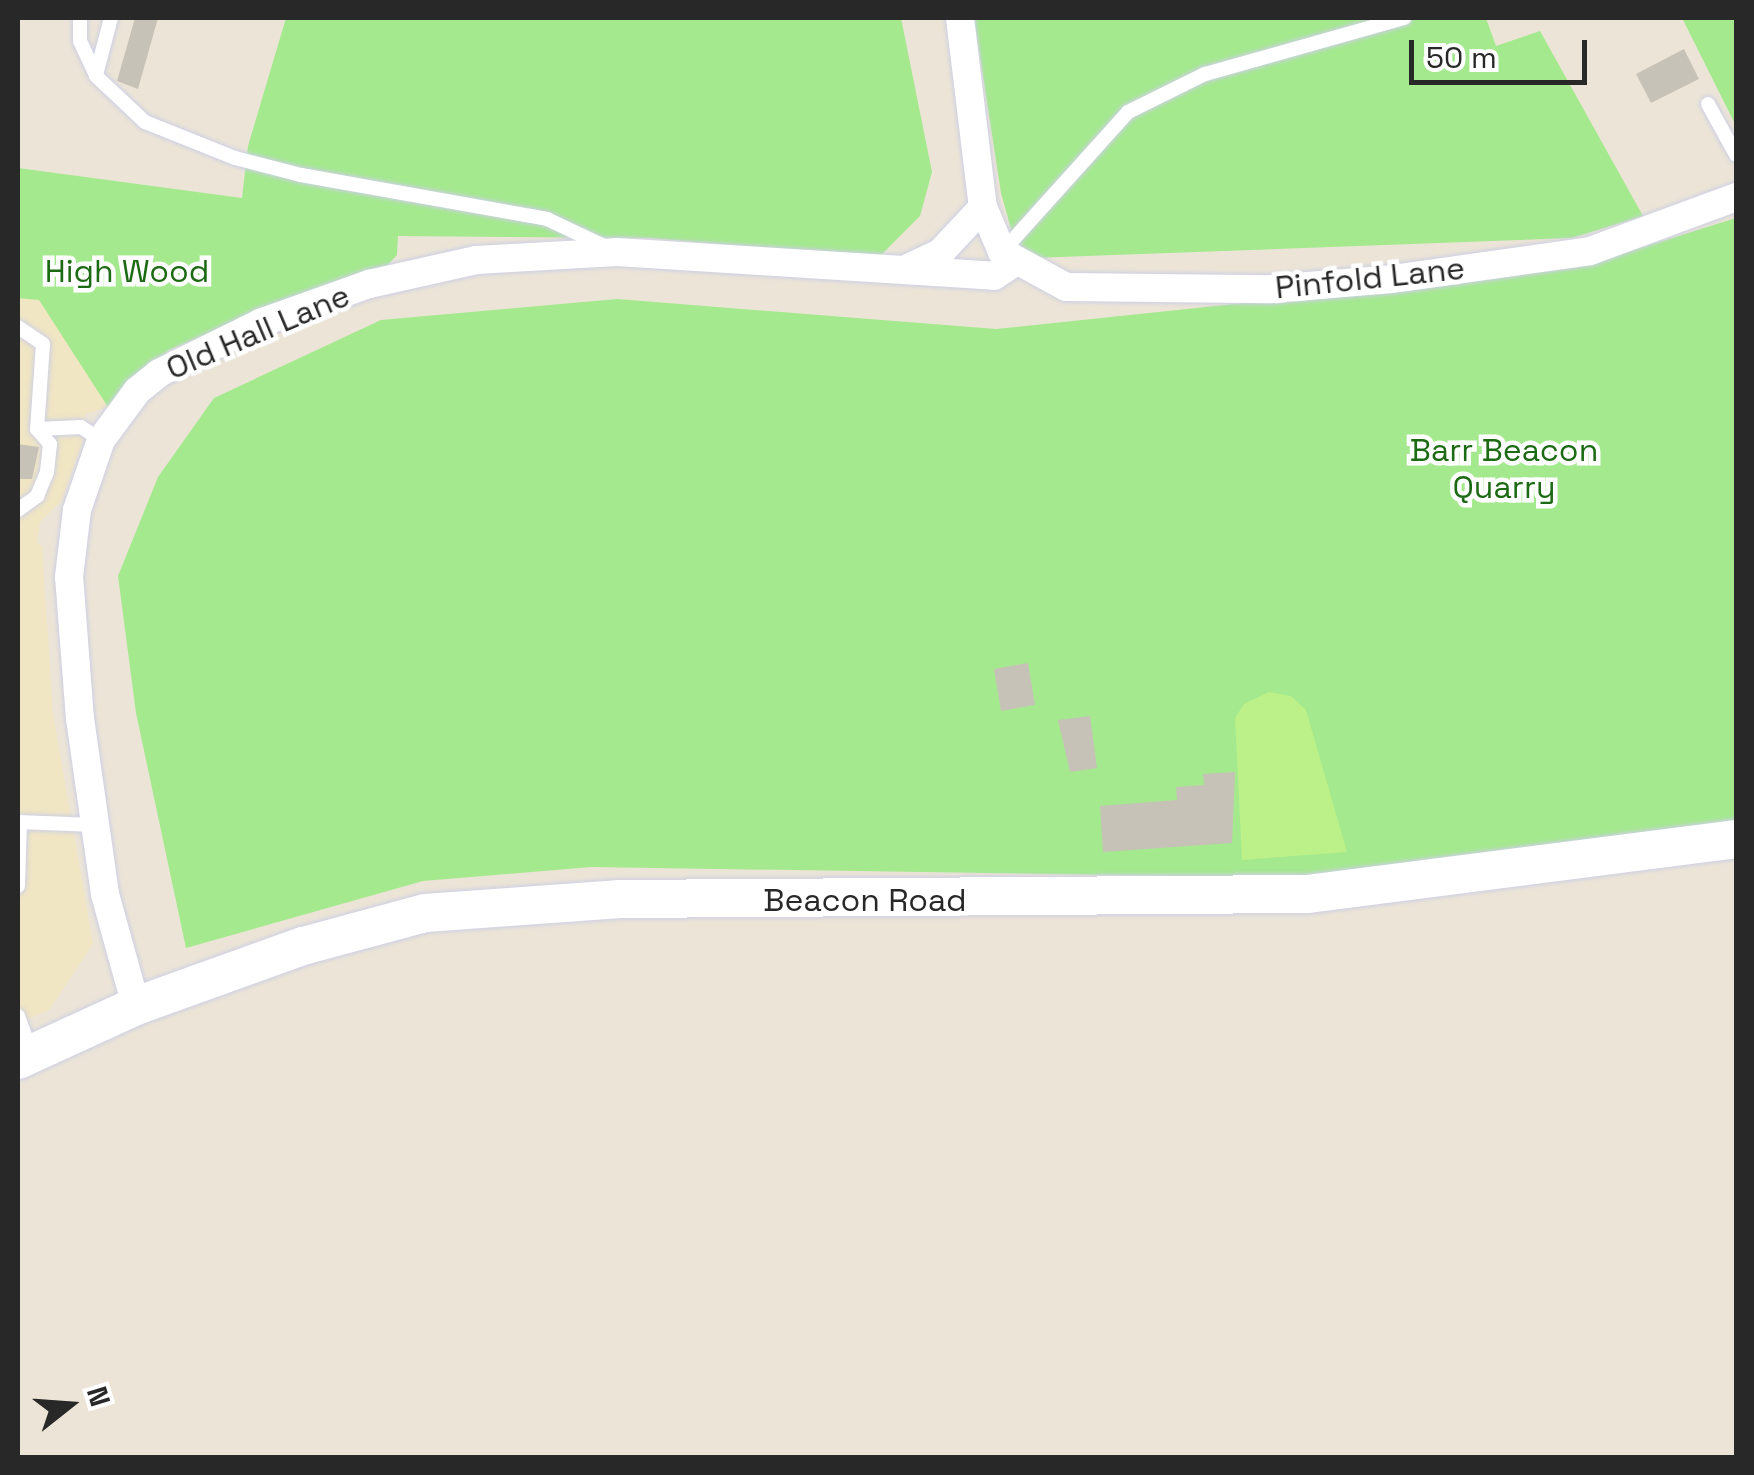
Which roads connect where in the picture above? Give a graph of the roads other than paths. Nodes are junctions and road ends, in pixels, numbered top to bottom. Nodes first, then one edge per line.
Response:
1 (80, 18) edge
2 (111, 18) edge
3 (960, 18) edge
4 (1404, 18) edge
5 (96, 76) junction
6 (1708, 104) dead end
7 (1736, 155) edge
8 (1736, 196) edge
9 (983, 207) junction
10 (617, 252) junction
11 (1009, 257) junction
12 (898, 272) junction
13 (18, 327) edge
14 (37, 428) junction
15 (100, 440) junction
16 (18, 510) edge
17 (19, 822) edge
18 (94, 825) junction
19 (1736, 839) edge
20 (18, 886) edge
21 (136, 1006) junction
22 (18, 1016) edge
23 (24, 1057) edge

1 - 5 lane
2 - 5 lane
3 - 9 street
4 - 11 lane
5 - 10 lane
6 - 7 lane
8 - 11 street, Pinfold Lane
9 - 11 street
9 - 12 street
10 - 12 street, Old Hall Lane
10 - 15 street, Old Hall Lane
11 - 12 street, Old Hall Lane
13 - 14 lane
14 - 15 lane
14 - 16 lane
15 - 18 street, Old Hall Lane
17 - 18 lane
17 - 20 lane
18 - 21 street, Old Hall Lane
19 - 21 main road, Beacon Road
21 - 23 main road, Beacon Road
22 - 23 lane

